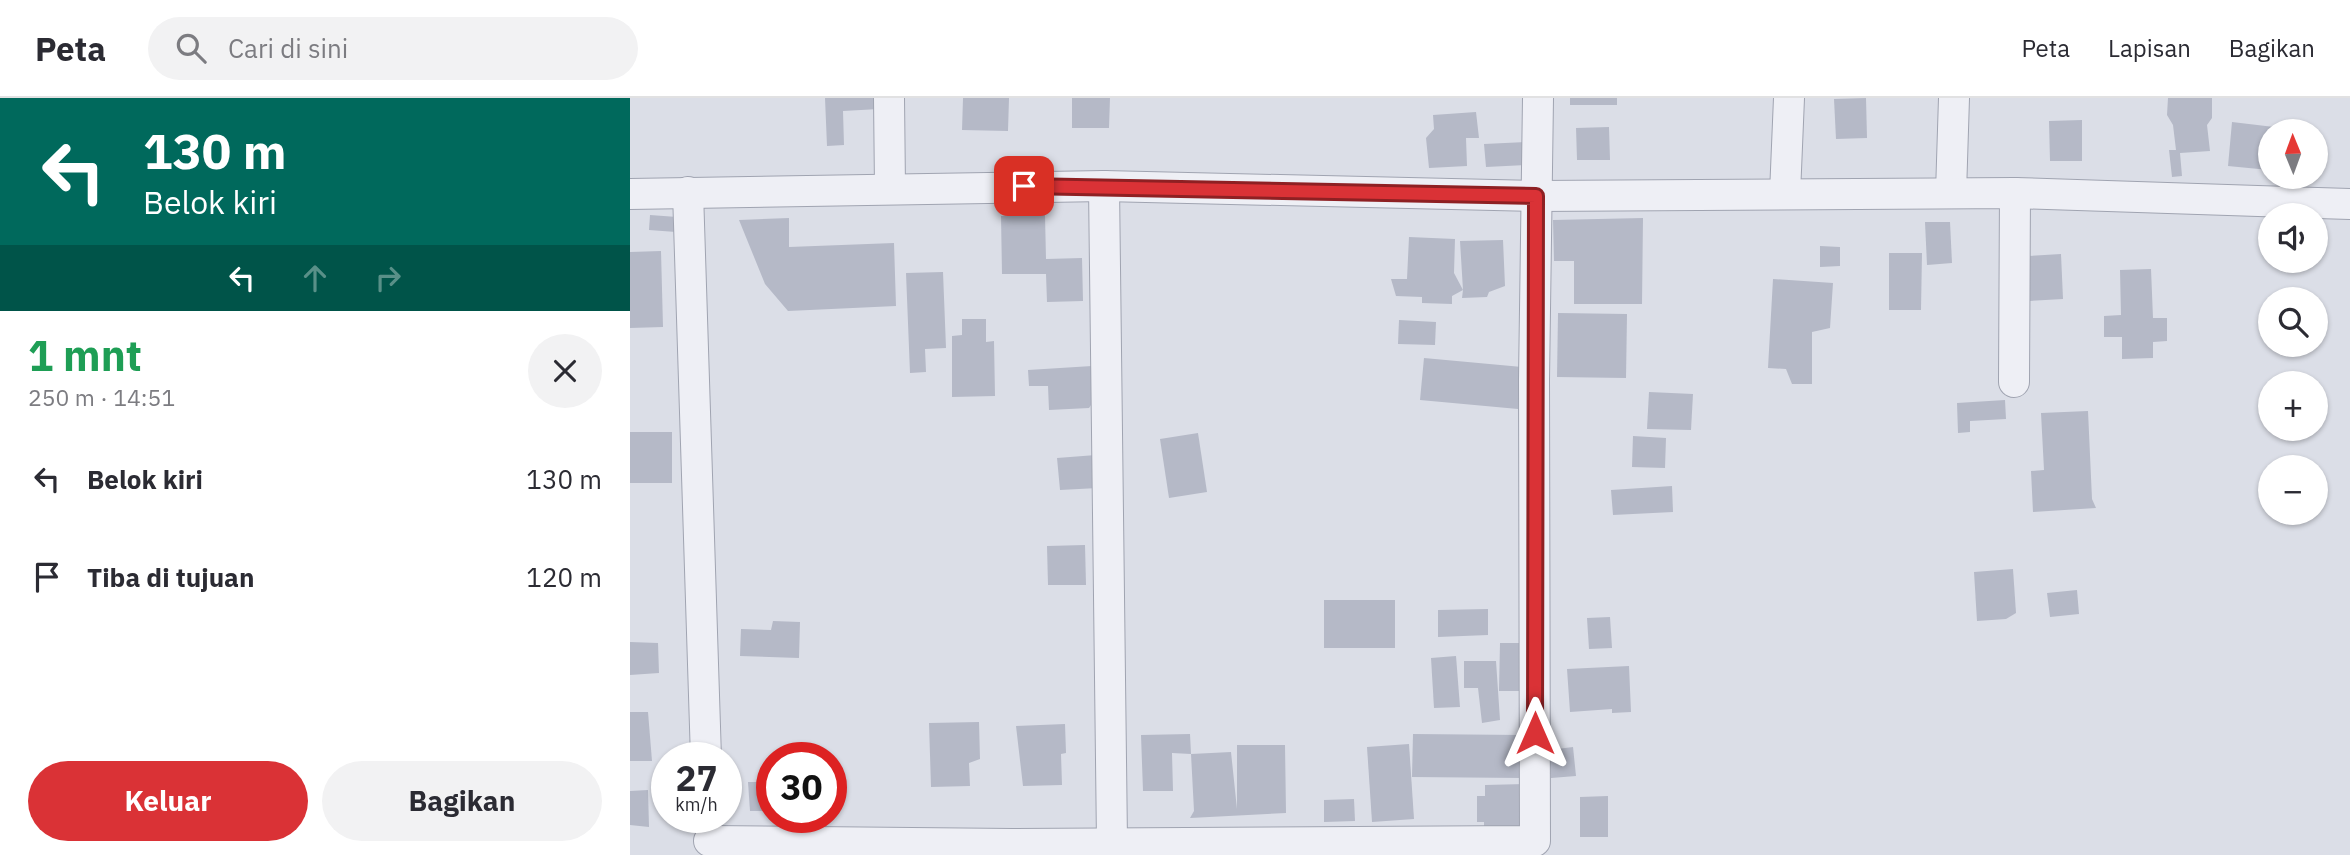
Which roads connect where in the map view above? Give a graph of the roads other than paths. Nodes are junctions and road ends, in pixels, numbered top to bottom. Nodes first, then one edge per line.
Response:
1 (889, 98) edge
2 (1538, 98) edge
3 (1789, 98) edge
4 (1954, 98) edge
5 (1104, 186) junction
6 (890, 187) junction
7 (688, 192) junction
8 (1951, 193) junction
9 (2015, 193) junction
10 (630, 194) edge
11 (1774, 194) junction
12 (1536, 196) junction
13 (2350, 204) edge
14 (2014, 382) dead end
15 (705, 742) edge
16 (709, 838) edge
17 (1112, 842) junction
18 (1535, 848) edge
19 (1012, 849) edge

1 - 6 street
2 - 12 street
3 - 11 street
4 - 8 street
5 - 6 street
5 - 12 street
5 - 17 street
6 - 7 street
7 - 10 street
7 - 15 street
8 - 9 street
8 - 11 street
9 - 13 street
9 - 14 street
11 - 12 street
12 - 18 street
16 - 19 street
17 - 18 street
17 - 19 street

